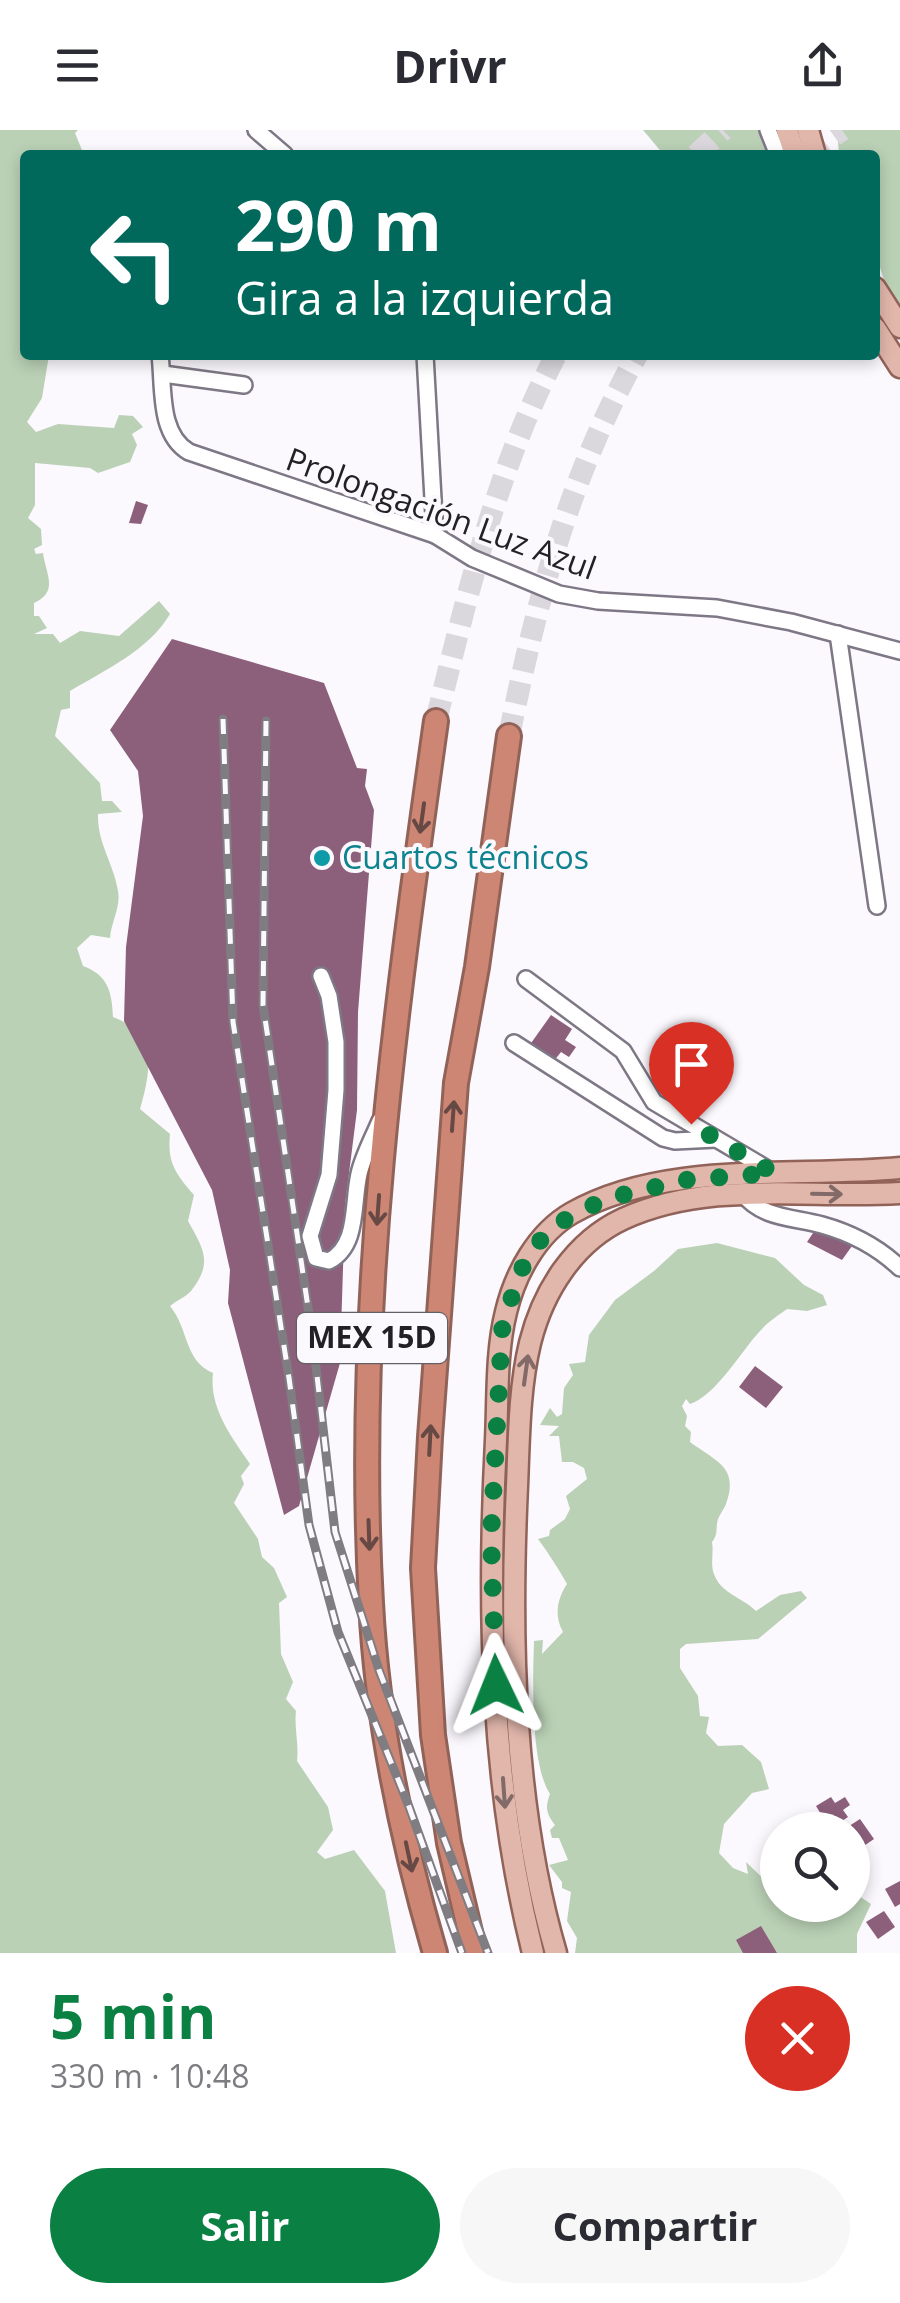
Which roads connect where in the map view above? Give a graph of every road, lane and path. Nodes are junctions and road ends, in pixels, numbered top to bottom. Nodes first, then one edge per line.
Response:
1 (256, 130) edge
2 (279, 150) edge
3 (880, 296) edge
4 (900, 327) edge
5 (880, 336) edge
6 (161, 360) edge
7 (425, 360) edge
8 (900, 367) edge
9 (163, 374) junction
10 (244, 385) dead end
11 (434, 536) junction
12 (838, 634) junction
13 (900, 651) edge
14 (436, 721) tunnel mouth
15 (509, 736) tunnel mouth
16 (877, 906) dead end
17 (321, 976) dead end
18 (526, 978) dead end
19 (514, 1043) dead end
20 (386, 1108) junction
21 (720, 1139) junction
22 (900, 1168) edge
23 (774, 1173) junction
24 (742, 1193) junction
25 (900, 1193) edge
26 (900, 1268) edge
27 (435, 1953) edge
28 (475, 1953) edge
29 (533, 1953) edge
30 (556, 1953) edge

1 - 2 street
3 - 4 main road
5 - 8 main road
6 - 9 street, Prolongación Luz Azul
7 - 11 street
9 - 10 street
9 - 11 street, Prolongación Luz Azul
11 - 12 street, Prolongación Luz Azul
12 - 13 street, Prolongación Luz Azul
12 - 16 street
14 -> 20 highway, MEX 15D
28 -> 15 highway, MEX 15D
17 - 20 street
18 - 21 street
19 - 21 street
20 -> 27 highway, MEX 15D
21 - 23 street
22 - 23 main road
23 -> 29 main road
24 -> 25 main road
24 - 26 street
30 -> 24 main road

